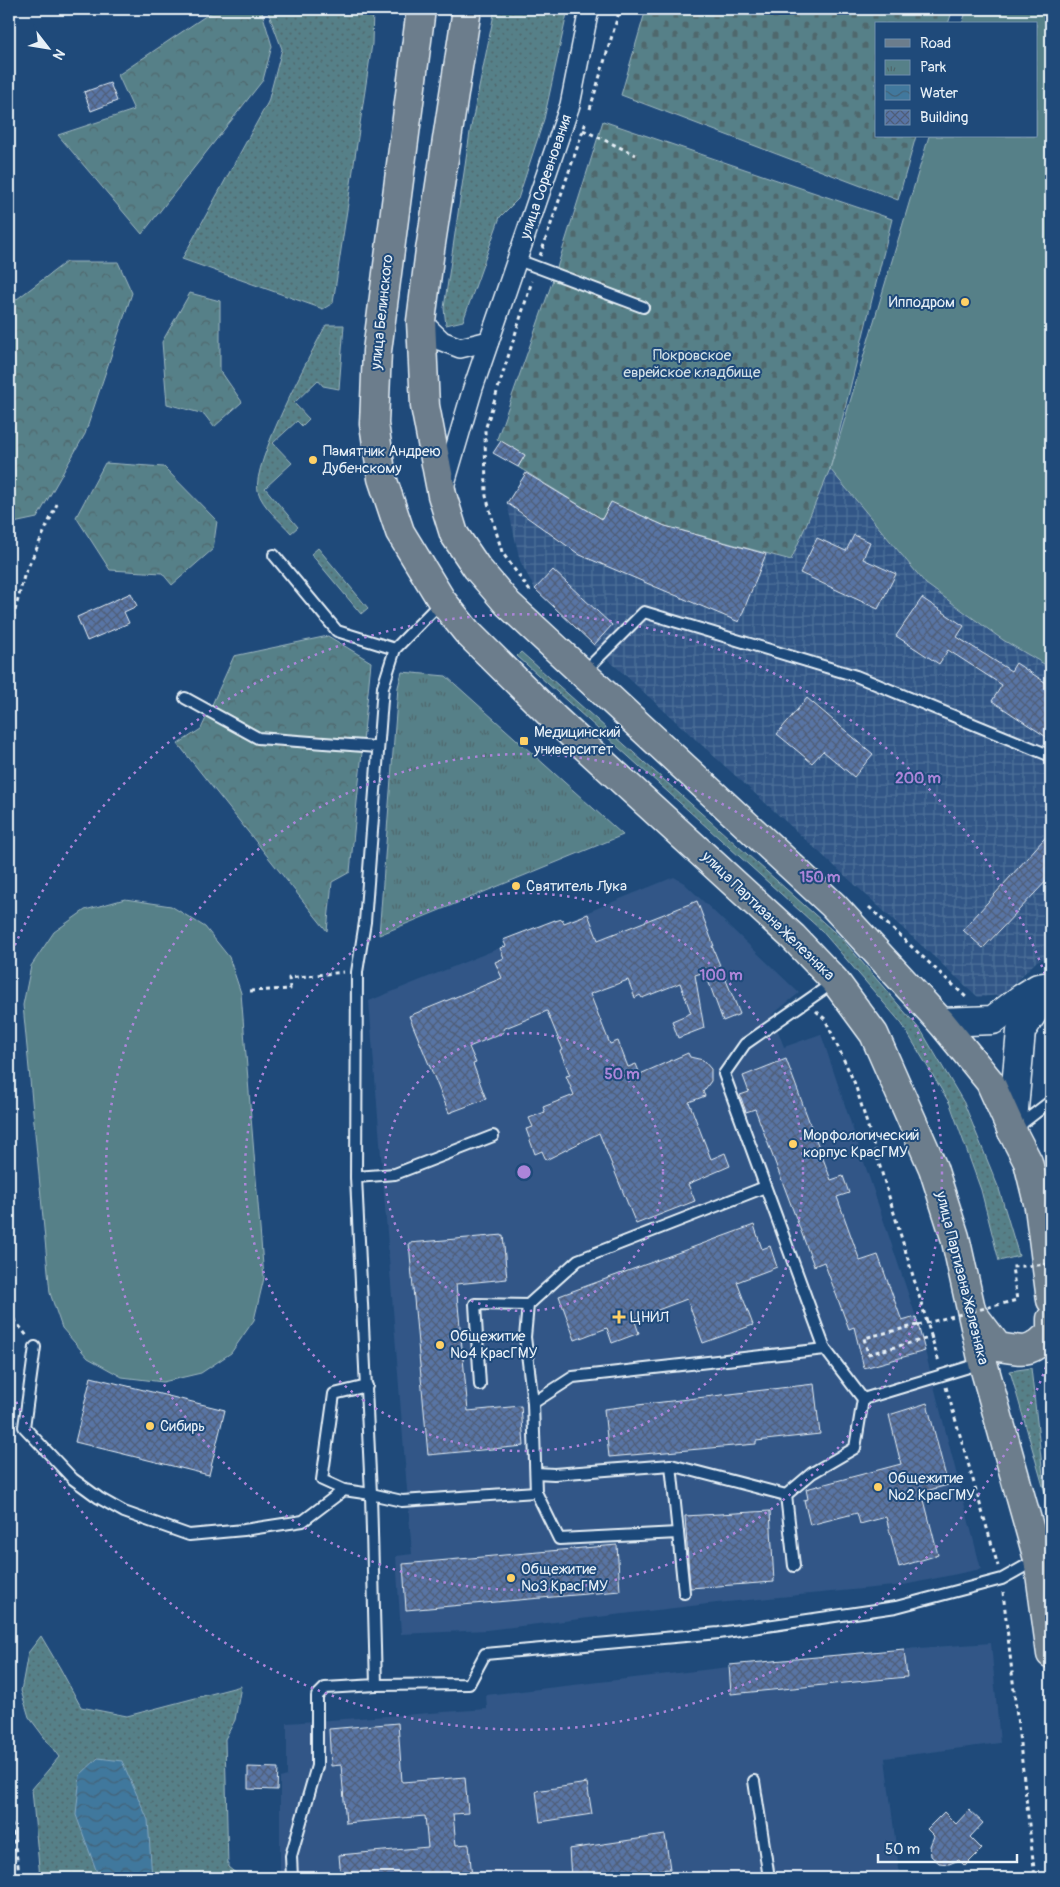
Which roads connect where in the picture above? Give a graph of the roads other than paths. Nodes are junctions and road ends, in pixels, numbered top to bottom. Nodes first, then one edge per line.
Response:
1 (421, 9) edge
2 (467, 9) edge
3 (589, 9) edge
4 (518, 260) junction
5 (643, 307) dead end
6 (421, 321) junction
7 (489, 341) junction
8 (442, 495) junction
9 (274, 555) dead end
10 (442, 602) junction
11 (395, 649) junction
12 (584, 673) junction
13 (185, 698) dead end
14 (378, 747) junction
15 (1051, 756) edge
16 (835, 981) junction
17 (1051, 985) edge
18 (1051, 992) edge
19 (941, 1022) junction
20 (1051, 1101) edge
21 (1012, 1131) junction
22 (493, 1136) dead end
23 (356, 1178) junction
24 (765, 1187) junction
25 (1051, 1300) edge
26 (528, 1305) junction
27 (972, 1314) junction
28 (1051, 1319) edge
29 (35, 1347) road end
30 (825, 1349) junction
31 (983, 1363) junction
32 (367, 1386) junction
33 (480, 1386) dead end
34 (863, 1399) junction
35 (533, 1403) junction
36 (671, 1465) junction
37 (536, 1474) junction
38 (344, 1490) junction
39 (536, 1492) junction
40 (372, 1494) junction
41 (786, 1495) junction
42 (678, 1533) junction
43 (1038, 1558) junction
44 (794, 1566) dead end
45 (684, 1593) dead end
46 (1050, 1639) edge
47 (376, 1685) junction
48 (754, 1781) dead end
49 (292, 1878) edge
50 (769, 1878) edge

1 - 10 main road, улица Белинского
2 - 6 main road
3 - 4 street, улица Соревнования
4 - 5 lane
4 - 7 street, улица Соревнования
6 - 7 street
6 - 8 main road
7 - 8 street, улица Соревнования
8 - 12 main road
9 - 11 lane
10 - 11 lane
10 - 16 main road, улица Партизана Железняка
11 - 14 lane
12 - 15 lane
12 - 19 main road
13 - 14 lane
14 - 23 lane
16 - 24 lane
16 - 27 main road, улица Партизана Железняка
17 - 19 street
18 - 21 street
19 - 21 main road
20 - 21 lane
21 - 25 main road
22 - 23 lane
23 - 32 lane
24 - 26 lane
24 - 30 lane
26 - 33 lane
26 - 35 lane
27 - 28 main road
27 - 31 main road, улица Партизана Железняка
29 - 38 lane
30 - 34 lane
30 - 35 lane
31 - 34 lane
31 - 43 main road, улица Партизана Железняка
32 - 38 lane
32 - 40 lane
34 - 41 lane
35 - 37 lane
36 - 37 lane
36 - 41 lane
36 - 42 lane
37 - 39 lane
38 - 40 lane
39 - 40 lane
39 - 42 lane
40 - 47 lane
41 - 44 lane
42 - 45 lane
43 - 46 main road, улица Партизана Железняка
43 - 47 lane
47 - 49 lane
48 - 50 lane

